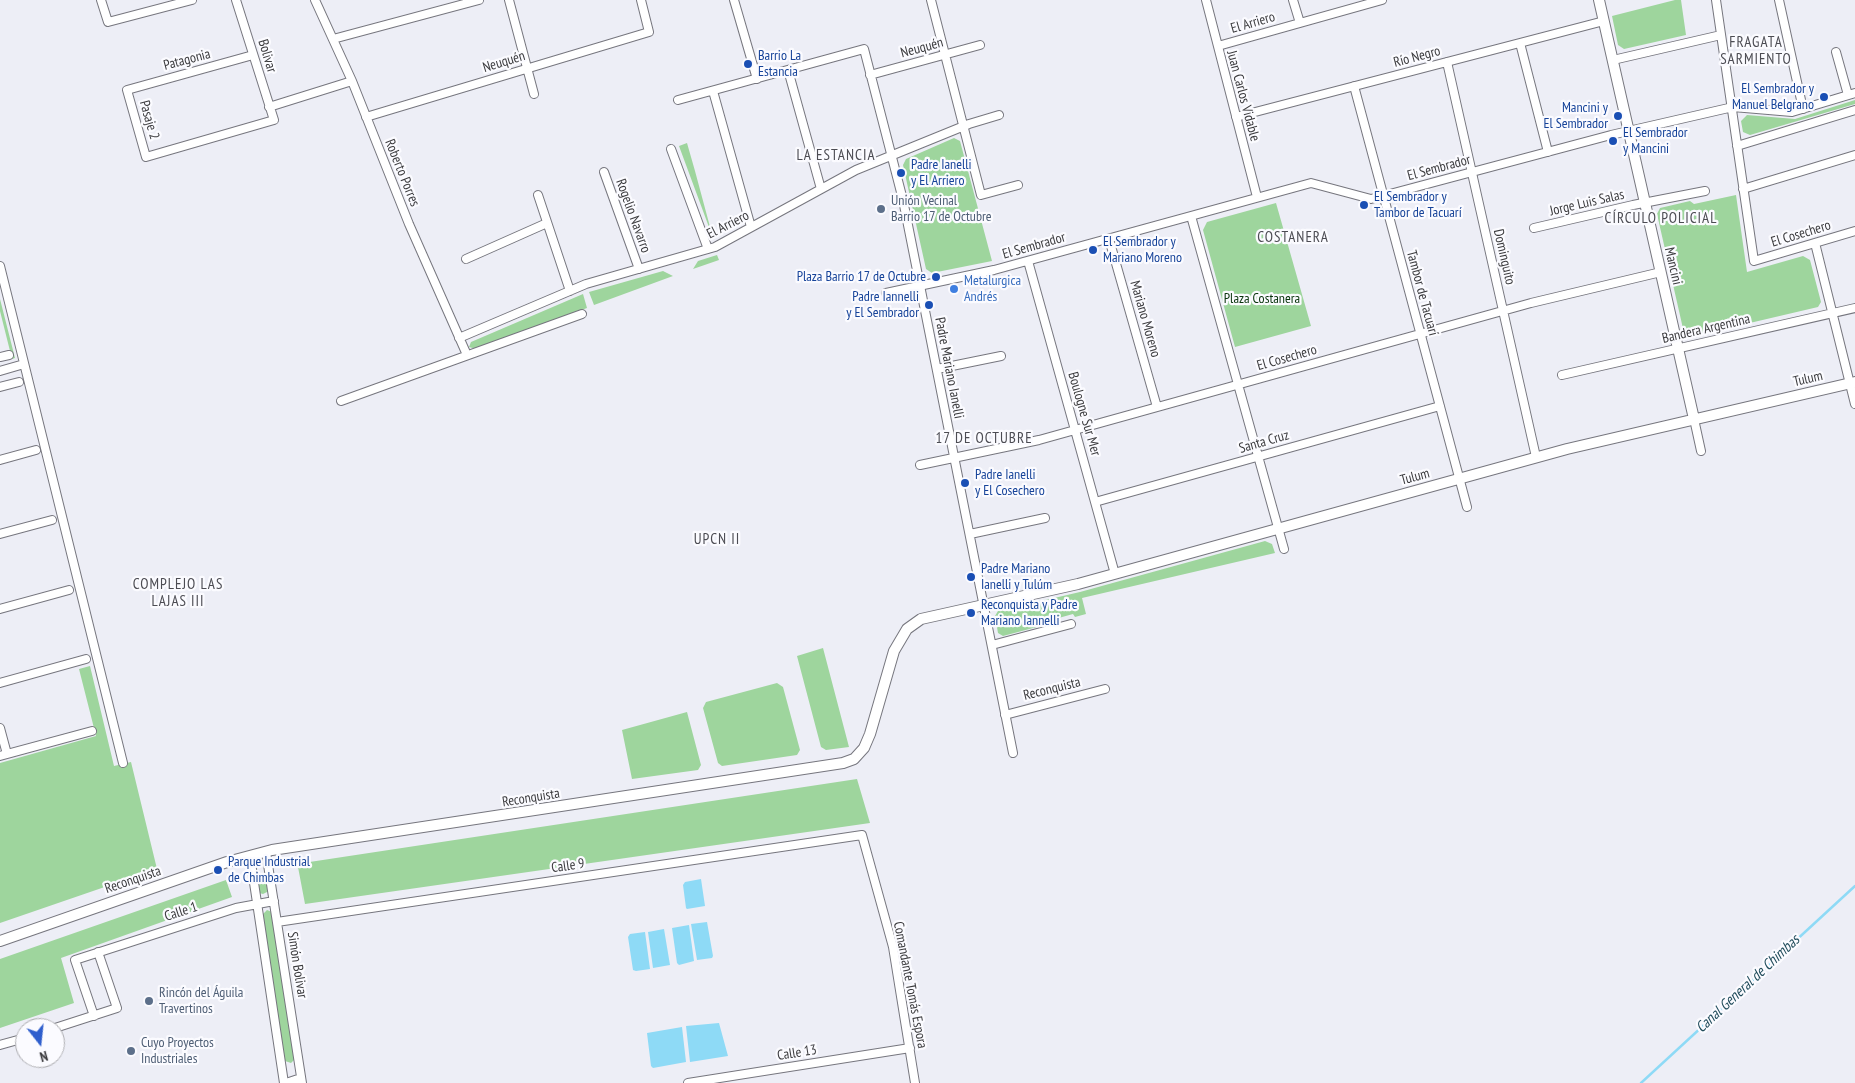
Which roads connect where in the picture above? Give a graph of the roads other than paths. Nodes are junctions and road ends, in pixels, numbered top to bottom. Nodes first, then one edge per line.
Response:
1 (101, 0) edge
2 (192, 0) edge
3 (236, 0) edge
4 (315, 0) edge
5 (479, 0) edge
6 (509, 0) edge
7 (641, 0) edge
8 (734, 0) edge
9 (931, 0) edge
10 (1206, 0) edge
11 (1293, 0) edge
12 (1382, 0) edge
13 (1599, 0) edge
14 (1716, 0) edge
15 (1779, 0) edge
16 (1604, 21) junction
17 (1300, 23) junction
18 (1721, 35) junction
19 (332, 39) junction
20 (1520, 43) junction
21 (980, 45) dead end
22 (1218, 46) junction
23 (1836, 52) dead end
24 (945, 54) junction
25 (253, 55) junction
26 (1613, 60) junction
27 (1448, 62) junction
28 (527, 68) junction
29 (788, 70) junction
30 (870, 75) junction
31 (757, 79) junction
32 (352, 81) junction
33 (1354, 86) junction
34 (127, 90) joint
35 (713, 91) junction
36 (534, 94) dead end
37 (1852, 94) edge
38 (678, 100) dead end
39 (269, 107) junction
40 (1731, 108) junction
41 (1803, 109) junction
42 (1855, 110) edge
43 (999, 115) dead end
44 (366, 116) junction
45 (1236, 117) junction
46 (274, 120) joint
47 (964, 126) junction
48 (1629, 131) junction
49 (1737, 146) junction
50 (672, 149) dead end
51 (1548, 152) junction
52 (892, 155) junction
53 (1855, 155) edge
54 (604, 172) dead end
55 (1472, 172) junction
56 (1018, 185) dead end
57 (821, 189) junction
58 (1743, 189) junction
59 (1705, 191) dead end
60 (538, 195) dead end
61 (1383, 195) junction
62 (1257, 198) junction
63 (1645, 204) junction
64 (1191, 216) junction
65 (547, 223) junction
66 (751, 227) junction
67 (1534, 228) dead end
68 (1855, 231) edge
69 (1109, 238) junction
70 (1816, 243) junction
71 (708, 249) junction
72 (466, 259) dead end
73 (1028, 261) junction
74 (0, 266) edge
75 (639, 269) junction
76 (1661, 272) junction
77 (920, 286) junction
78 (570, 290) junction
79 (886, 293) dead end
80 (1855, 308) edge
81 (1503, 310) junction
82 (1833, 313) junction
83 (582, 314) dead end
84 (1420, 334) junction
85 (459, 338) junction
86 (1678, 349) junction
87 (9, 354) dead end
88 (467, 355) junction
89 (1001, 356) dead end
90 (0, 357) edge
91 (24, 364) junction
92 (937, 369) junction
93 (0, 371) edge
94 (1562, 375) dead end
95 (19, 382) dead end
96 (1852, 383) edge
97 (1238, 385) junction
98 (0, 387) edge
99 (340, 401) dead end
100 (1855, 404) edge
101 (1440, 406) junction
102 (1157, 407) junction
103 (1694, 419) junction
104 (1075, 430) junction
105 (36, 450) dead end
106 (1701, 451) dead end
107 (1258, 457) junction
108 (954, 458) junction
109 (1536, 458) junction
110 (0, 460) edge
111 (920, 465) dead end
112 (1459, 479) junction
113 (1095, 502) junction
114 (1467, 506) dead end
115 (1045, 518) dead end
116 (52, 520) dead end
117 (1278, 529) junction
118 (0, 534) edge
119 (970, 534) junction
120 (1284, 550) dead end
121 (1115, 574) junction
122 (69, 590) dead end
123 (984, 604) junction
124 (0, 609) edge
125 (1071, 624) dead end
126 (992, 645) junction
127 (86, 659) dead end
128 (0, 683) edge
129 (1105, 690) dead end
130 (1005, 715) junction
131 (0, 728) edge
132 (92, 731) dead end
133 (1013, 753) dead end
134 (3, 755) edge
135 (123, 763) dead end
136 (862, 835) joint
137 (266, 852) junction
138 (250, 856) junction
139 (274, 901) junction
140 (257, 904) junction
141 (277, 922) junction
142 (0, 941) edge
143 (98, 952) junction
144 (94, 1016) junction
145 (65, 1025) edge
146 (15, 1041) edge
147 (0, 1046) edge
148 (910, 1048) junction
149 (302, 1080) edge
150 (285, 1083) edge
151 (688, 1083) edge
152 (915, 1083) edge

1 - 2 street
3 - 25 street, Bolivar
4 - 19 street, Roberto Porres
5 - 19 street
6 - 28 street
7 - 28 street, Neuquén
8 - 31 street
9 - 24 street
10 - 22 street, Juan Carlos Vidable
11 - 17 street
12 - 17 street, El Arriero
13 - 16 street, Mancini
14 - 18 street
15 - 41 street
16 - 20 street, Río Negro
16 - 26 street, Mancini
17 - 22 street, El Arriero
18 - 26 street
18 - 40 street
19 - 32 street, Roberto Porres
20 - 27 street, Río Negro
20 - 51 street
21 - 24 street, Neuquén
22 - 45 street, Juan Carlos Vidable
23 - 37 street
24 - 30 street, Neuquén
24 - 47 street
25 - 34 street, Patagonia
25 - 39 street, Bolivar
26 - 48 street, Mancini
27 - 33 street, Río Negro
27 - 55 street, Dominguito
28 - 36 street
28 - 44 street, Neuquén
29 - 30 street, Padre Mariano Ianelli
29 - 31 street
29 - 57 street
30 - 52 street, Padre Mariano Ianelli
31 - 35 street
32 - 39 street
32 - 44 street, Roberto Porres
33 - 45 street, Río Negro
33 - 61 street, Tambor de Tacuarí
34 - 46 street, Pasaje 2
35 - 38 street
35 - 66 street
37 - 41 street, El Sembrador
39 - 46 street, Bolivar
40 - 41 street, El Sembrador
40 - 48 street, El Sembrador
40 - 49 street
42 - 49 street
43 - 47 street, El Arriero
44 - 85 street, Roberto Porres
45 - 62 street, Juan Carlos Vidable
47 - 52 street, El Arriero
47 - 56 street
48 - 51 street, El Sembrador
48 - 63 street, Mancini
49 - 58 street
50 - 71 street
51 - 55 street, El Sembrador
52 - 57 street, El Arriero
52 - 77 street, Padre Mariano Ianelli
53 - 58 street
54 - 75 street, Rogelio Navarro
55 - 61 street, El Sembrador
55 - 81 street, Dominguito
57 - 66 street, El Arriero
58 - 70 street, El Cosechero
59 - 63 street, Jorge Luis Salas
60 - 65 street
61 - 62 street, El Sembrador
61 - 84 street, Tambor de Tacuarí
62 - 64 street, El Sembrador
63 - 67 street, Jorge Luis Salas
63 - 76 street, Mancini
64 - 69 street, El Sembrador
64 - 97 street
65 - 72 street
65 - 78 street
66 - 71 street, El Arriero
68 - 70 street, El Cosechero
69 - 73 street, El Sembrador
69 - 102 street, Mariano Moreno
70 - 82 street
71 - 75 street, El Arriero
73 - 77 street, El Sembrador
73 - 104 street, Boulogne Sur Mer
74 - 91 street
75 - 78 street, El Arriero
76 - 81 street, El Cosechero
76 - 86 street, Mancini
77 - 79 street, El Sembrador
77 - 92 street, Padre Mariano Ianelli
78 - 85 street, El Arriero
80 - 82 street, Bandera Argentina
81 - 84 street, El Cosechero
81 - 109 street, Dominguito
82 - 86 street, Bandera Argentina
82 - 96 street
83 - 88 street
84 - 97 street, El Cosechero
84 - 101 street, Tambor de Tacuarí
85 - 88 street, Roberto Porres
86 - 94 street, Bandera Argentina
86 - 103 street, Mancini
87 - 90 street
88 - 99 street
89 - 92 street
91 - 93 street
91 - 135 street
92 - 108 street, Padre Mariano Ianelli
95 - 98 street
96 - 100 street
96 - 103 street, Tulum
97 - 102 street, El Cosechero
97 - 107 street
101 - 107 street, Santa Cruz
101 - 112 street, Tambor de Tacuarí
102 - 104 street, El Cosechero
103 - 106 street, Mancini
103 - 109 street, Tulum
104 - 108 street, El Cosechero
104 - 113 street, Boulogne Sur Mer
105 - 110 street
107 - 113 street, Santa Cruz
107 - 117 street
108 - 111 street, El Cosechero
108 - 119 street, Padre Mariano Ianelli
109 - 112 street, Tulum
112 - 114 street, Tambor de Tacuarí
112 - 117 street, Tulum
113 - 121 street, Boulogne Sur Mer
115 - 119 street
116 - 118 street
117 - 120 street
117 - 121 street, Tulum
119 - 123 street, Padre Mariano Ianelli
121 - 123 street, Tulum
122 - 124 street
123 - 126 street, Padre Mariano Ianelli
123 - 137 street, Reconquista
125 - 126 street
126 - 130 street, Padre Mariano Ianelli
127 - 128 street
129 - 130 street, Reconquista
130 - 133 street, Padre Mariano Ianelli
131 - 134 street
132 - 134 street
136 - 141 street, Calle 9
136 - 148 street, Comandante Tomás Espora
137 - 138 street, Reconquista
137 - 139 street, Simón Bolivar
138 - 140 street
138 - 142 street, Reconquista
139 - 140 street, Calle 1
139 - 141 street, Simón Bolivar
140 - 143 street, Calle 1
140 - 150 street
141 - 149 street, Simón Bolivar
143 - 144 street
143 - 144 street, Calle 1
144 - 145 street
146 - 147 street
148 - 151 street, Calle 13
148 - 152 street, Comandante Tomás Espora
149 - 150 street

